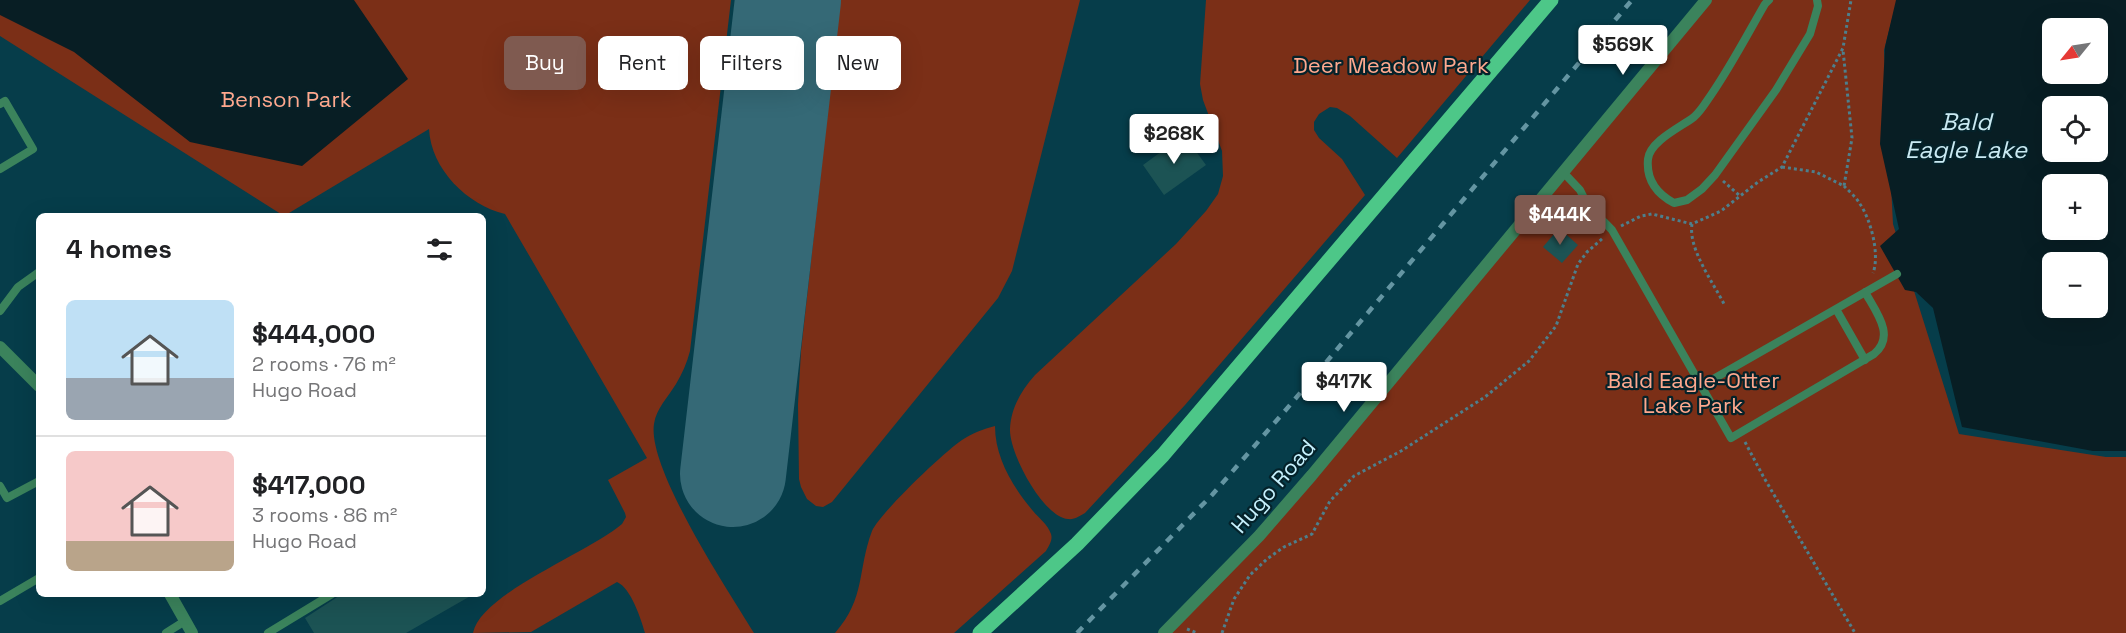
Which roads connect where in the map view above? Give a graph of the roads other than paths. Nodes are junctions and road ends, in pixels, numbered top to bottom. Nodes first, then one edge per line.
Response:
1 (1551, 0) edge
2 (1706, 0) edge
3 (1769, 0) edge
4 (1817, 0) edge
5 (0, 104) edge
6 (0, 169) edge
7 (1563, 172) junction
8 (1537, 204) junction
9 (1590, 210) junction
10 (36, 274) edge
11 (1896, 274) dead end
12 (1865, 292) junction
13 (1836, 309) junction
14 (0, 310) edge
15 (0, 347) edge
16 (1865, 360) junction
17 (36, 383) edge
18 (1701, 386) junction
19 (36, 483) edge
20 (0, 486) edge
21 (3, 500) edge
22 (36, 580) edge
23 (172, 597) edge
24 (327, 597) edge
25 (0, 601) edge
26 (185, 621) junction
27 (1167, 632) edge
28 (166, 633) edge
29 (192, 633) edge
30 (268, 633) edge
31 (980, 633) edge

1 - 31 main road
2 - 7 street, Hugo Road
3 - 4 lane
5 - 6 lane
7 - 8 street, Hugo Road
7 - 9 lane
8 - 9 lane
8 - 27 street, Hugo Road
9 - 18 lane
10 - 14 lane
11 - 12 lane
12 - 13 lane
12 - 16 lane
13 - 16 lane
13 - 18 lane
15 - 17 street
16 - 18 lane
19 - 21 lane
20 - 21 lane
22 - 25 lane
23 - 26 street
24 - 30 lane
26 - 28 lane
26 - 29 street

